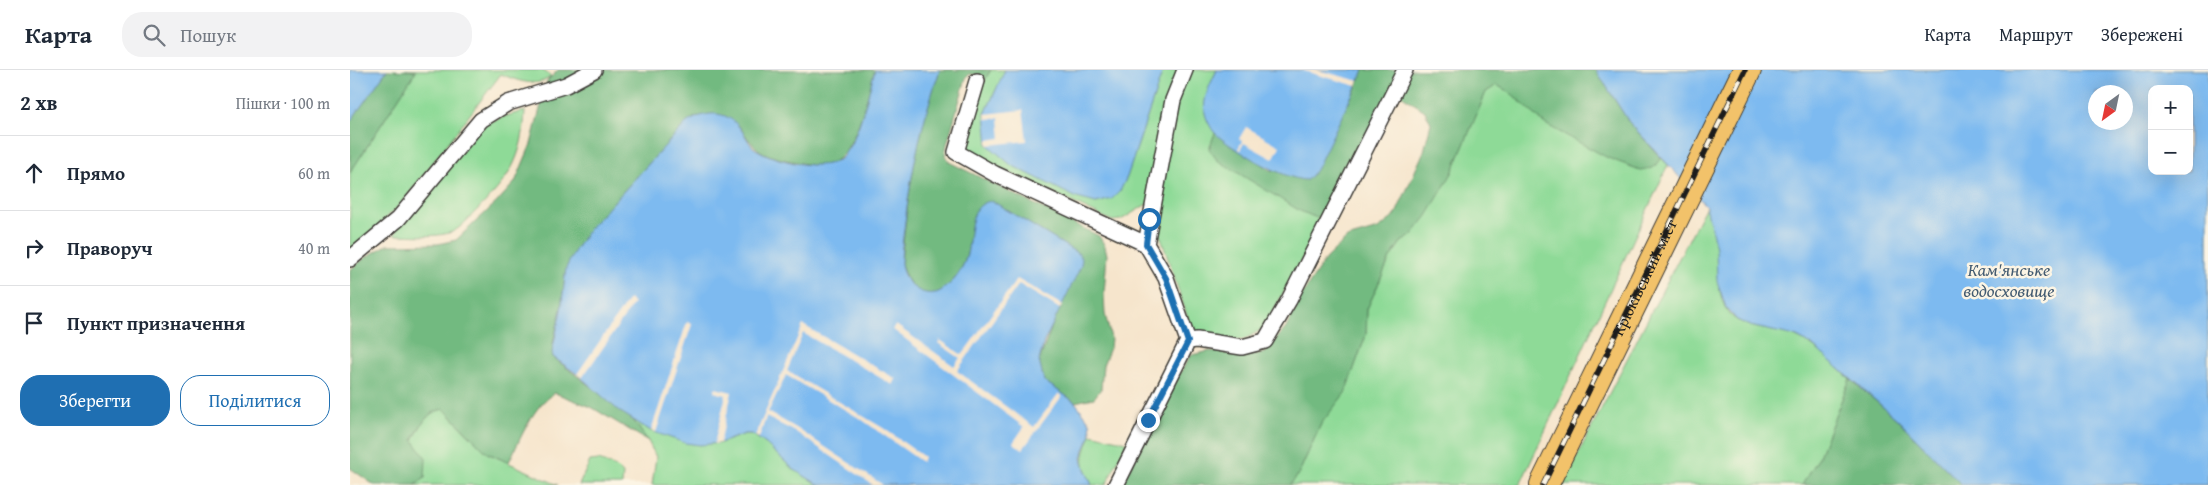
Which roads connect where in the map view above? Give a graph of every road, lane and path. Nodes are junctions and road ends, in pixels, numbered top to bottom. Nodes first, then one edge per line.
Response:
1 (594, 70) edge
2 (1185, 70) edge
3 (1405, 70) edge
4 (1747, 70) edge
5 (977, 81) dead end
6 (1146, 244) junction
7 (350, 259) edge
8 (1188, 342) junction
9 (1116, 485) edge
10 (1544, 485) edge

1 - 7 street
2 - 6 street
3 - 8 street
4 - 10 highway, Крюківський міст
5 - 6 street
6 - 8 street
8 - 9 street

